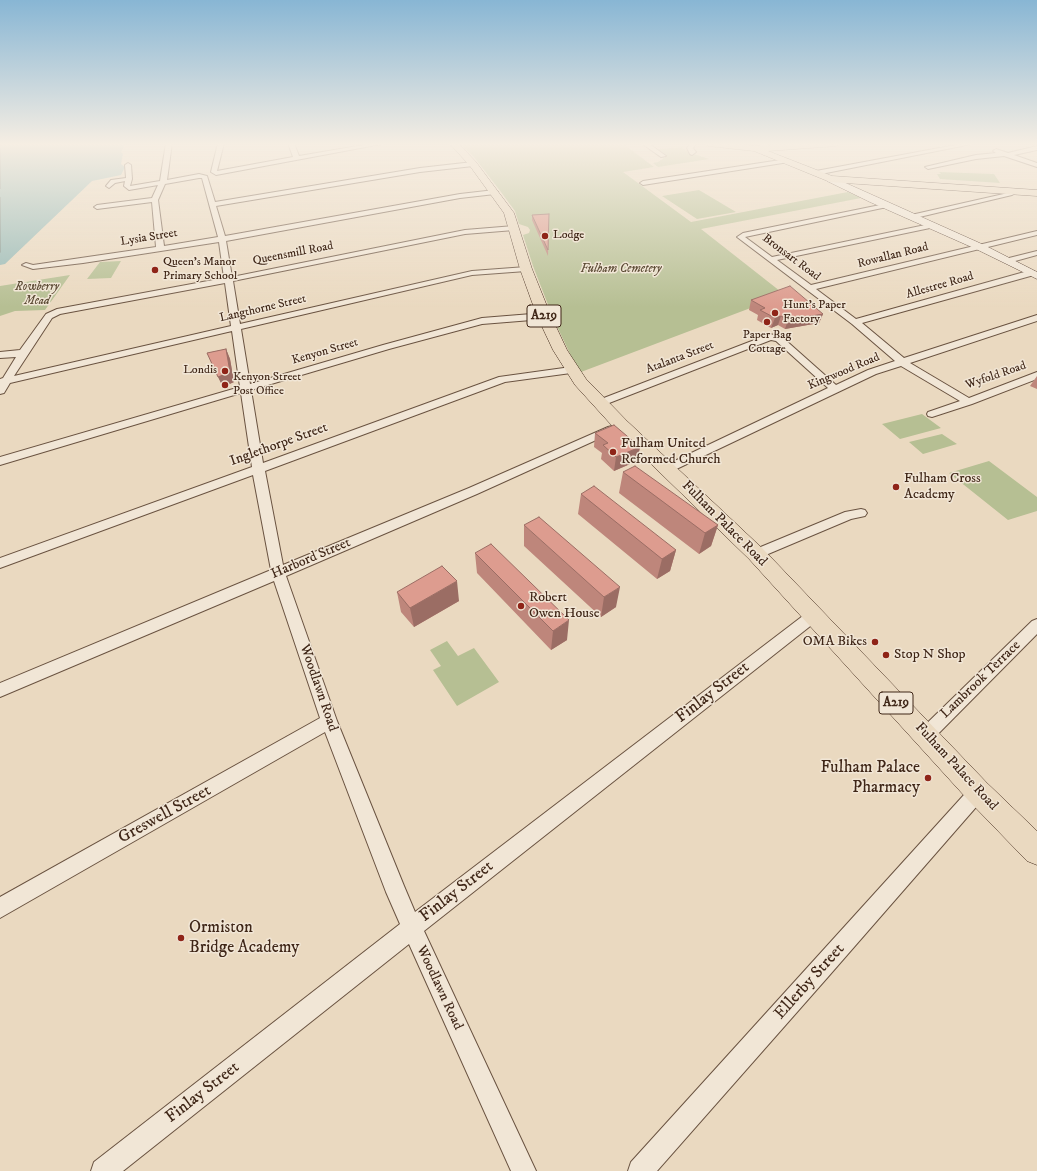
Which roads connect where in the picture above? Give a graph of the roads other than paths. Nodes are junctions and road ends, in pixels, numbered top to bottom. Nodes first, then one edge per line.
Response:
1 (211, 198) edge
2 (252, 198) edge
3 (451, 198) edge
4 (499, 198) edge
5 (868, 198) edge
6 (994, 198) edge
7 (155, 200) joint
8 (213, 204) junction
9 (885, 206) junction
10 (97, 207) dead end
11 (911, 217) junction
12 (930, 226) junction
13 (514, 228) junction
14 (1037, 233) edge
15 (222, 239) junction
16 (980, 247) junction
17 (160, 249) junction
18 (1037, 253) edge
19 (772, 259) junction
20 (1008, 261) junction
21 (29, 268) dead end
22 (526, 269) junction
23 (1034, 274) edge
24 (227, 280) junction
25 (811, 288) junction
26 (544, 316) junction
27 (1037, 318) edge
28 (855, 322) junction
29 (235, 327) junction
30 (23, 353) junction
31 (0, 355) edge
32 (902, 362) junction
33 (571, 370) junction
34 (1037, 375) edge
35 (3, 381) edge
36 (245, 389) junction
37 (835, 389) junction
38 (0, 391) edge
39 (968, 402) junction
40 (600, 403) junction
41 (932, 414) dead end
42 (621, 425) junction
43 (0, 460) edge
44 (258, 468) junction
45 (668, 469) junction
46 (861, 513) dead end
47 (756, 554) junction
48 (0, 563) edge
49 (278, 573) junction
50 (813, 616) junction
51 (1037, 625) edge
52 (0, 690) edge
53 (329, 721) junction
54 (926, 735) junction
55 (978, 792) junction
56 (1037, 851) edge
57 (0, 908) edge
58 (412, 927) junction
59 (103, 1171) edge
60 (524, 1171) edge
61 (640, 1171) edge

1 - 8 street, Woodlawn Road
2 - 8 street
3 - 15 street, Lysia Street
4 - 13 main road, Fulham Palace Road / A219
5 - 9 street
6 - 11 street
7 - 10 street
7 - 17 street
8 - 15 street, Woodlawn Road
9 - 11 street
9 - 19 street, Bronsart Road
11 - 12 street
12 - 16 street
12 - 19 street
13 - 22 main road, Fulham Palace Road / A219
13 - 24 street, Queensmill Road
14 - 16 street, Rowallan Road
15 - 17 street, Lysia Street
15 - 24 street, Woodlawn Road
16 - 20 street
16 - 25 street, Rowallan Road
17 - 21 street, Lysia Street
18 - 20 street
19 - 25 street, Bronsart Road
20 - 23 street
22 - 26 main road, Fulham Palace Road / A219
22 - 29 street, Langthorne Street
23 - 28 street, Allestree Road
24 - 29 street, Woodlawn Road
24 - 30 street, Queensmill Road
25 - 28 street, Bronsart Road
26 - 33 main road, Fulham Palace Road / A219
26 - 36 street, Kenyon Street
27 - 32 street, Kingwood Road
28 - 32 street, Bronsart Road
29 - 35 street, Langthorne Street
29 - 36 street, Woodlawn Road
30 - 31 street
30 - 35 street
32 - 37 street, Kingwood Road
32 - 39 street, Wyfold Road
33 - 40 main road, Fulham Palace Road / A219
33 - 44 street, Inglethorpe Street
34 - 39 street, Wyfold Road
35 - 38 street
36 - 43 street, Kenyon Street
36 - 44 street, Woodlawn Road
37 - 40 street, Atalanta Street
37 - 45 street, Kingwood Road
39 - 41 street
40 - 42 main road, Fulham Palace Road / A219
42 - 45 main road, Fulham Palace Road / A219
42 - 49 street, Harbord Street
44 - 48 street, Inglethorpe Street
44 - 49 street, Woodlawn Road
45 - 47 main road, Fulham Palace Road / A219
46 - 47 street
47 - 50 main road, Fulham Palace Road / A219
49 - 52 street, Harbord Street
49 - 53 street, Woodlawn Road
50 - 54 main road, Fulham Palace Road / A219
50 - 58 street, Finlay Street
51 - 54 street, Lambrook Terrace
53 - 57 street, Greswell Street
53 - 58 street, Woodlawn Road
54 - 55 main road, Fulham Palace Road / A219
55 - 56 main road, Fulham Palace Road / A219
55 - 61 street, Ellerby Street
58 - 59 street, Finlay Street
58 - 60 street, Woodlawn Road

